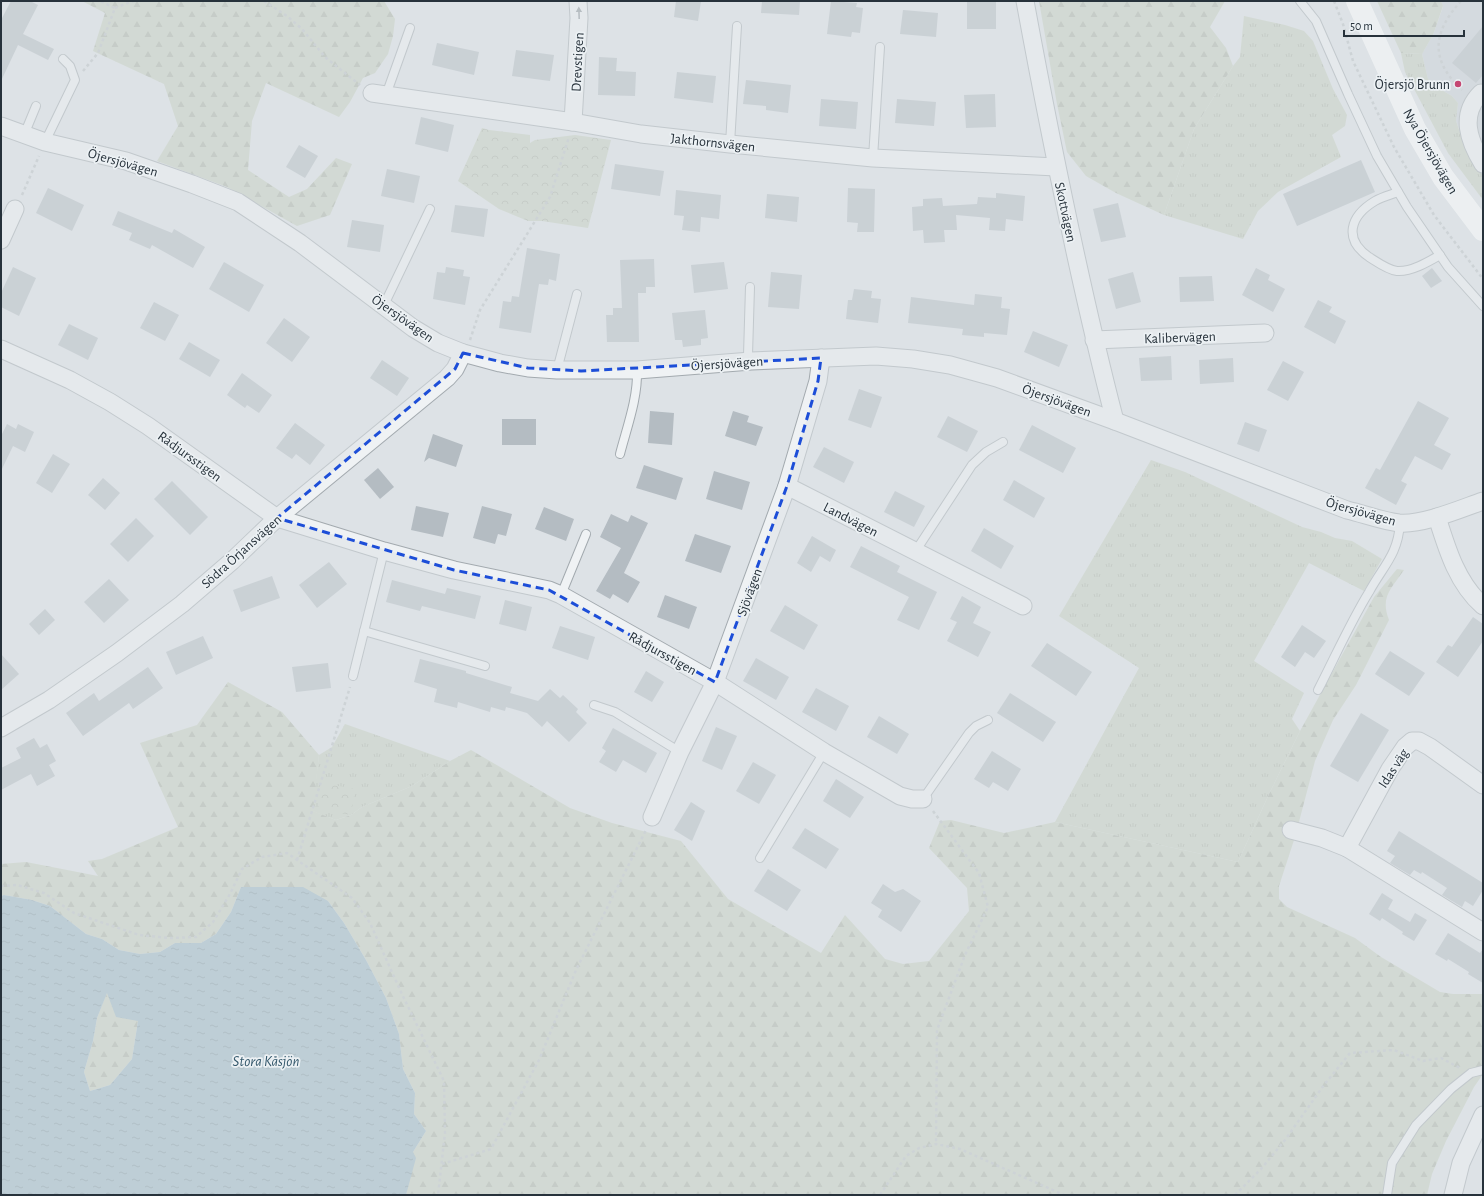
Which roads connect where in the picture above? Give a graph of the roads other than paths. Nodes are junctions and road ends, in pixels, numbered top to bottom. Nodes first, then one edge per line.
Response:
1 (578, 1) edge
2 (1025, 1) edge
3 (1300, 1) edge
4 (1357, 1) edge
5 (737, 26) dead end
6 (410, 28) dead end
7 (880, 47) dead end
8 (62, 59) dead end
9 (379, 94) joint
10 (1477, 97) road end
11 (36, 106) dead end
12 (573, 122) junction
13 (1, 126) edge
14 (24, 135) junction
15 (45, 142) junction
16 (730, 144) junction
17 (873, 158) junction
18 (1483, 164) edge
19 (1056, 167) junction
20 (1398, 192) junction
21 (16, 208) road end
22 (430, 209) dead end
23 (1483, 230) edge
24 (1, 240) edge
25 (1440, 255) junction
26 (750, 288) dead end
27 (577, 294) dead end
28 (384, 305) junction
29 (1483, 306) edge
30 (1265, 333) dead end
31 (1094, 340) junction
32 (1, 349) edge
33 (463, 353) junction
34 (821, 358) junction
35 (751, 361) junction
36 (557, 370) junction
37 (637, 370) junction
38 (1115, 421) junction
39 (1002, 442) dead end
40 (620, 454) dead end
41 (787, 486) junction
42 (1483, 501) edge
43 (1437, 517) junction
44 (277, 518) junction
45 (1400, 523) junction
46 (586, 534) dead end
47 (384, 551) junction
48 (915, 552) junction
49 (561, 595) junction
50 (1023, 606) dead end
51 (1483, 606) edge
52 (364, 631) junction
53 (484, 666) dead end
54 (353, 676) road end
55 (715, 682) junction
56 (1318, 690) dead end
57 (594, 705) dead end
58 (988, 720) dead end
59 (1, 728) edge
60 (680, 752) junction
61 (824, 752) junction
62 (1483, 785) edge
63 (923, 799) joint
64 (652, 817) road end
65 (1291, 830) dead end
66 (1347, 848) junction
67 (760, 858) dead end
68 (1483, 932) edge
69 (1483, 1070) edge
70 (1483, 1115) edge
71 (1387, 1195) edge
72 (1453, 1195) edge

12 -> 1 street, Drevstigen
2 - 19 street, Skottvägen
3 - 20 lane
4 - 23 street, Nya Öjersjövägen
5 - 16 lane
6 - 9 lane
7 - 17 lane
8 - 15 lane
9 - 12 street, Jakthornsvägen
10 - 18 street
11 - 14 lane
12 - 16 street, Jakthornsvägen
13 - 14 street, Öjersjövägen
14 - 15 street, Öjersjövägen
15 - 28 street, Öjersjövägen
16 - 17 street, Jakthornsvägen
17 - 19 street, Jakthornsvägen
19 - 31 street, Skottvägen
20 - 25 lane
20 - 25 lane
21 - 24 street
22 - 28 lane
25 - 29 lane
26 - 35 lane
27 - 36 lane
28 - 33 street, Öjersjövägen
30 - 31 street, Kalibervägen
31 - 38 street, Skottvägen
32 - 44 street, Rådjursstigen
33 - 36 street, Öjersjövägen
33 - 44 street, Södra Örjansvägen
34 - 35 street, Öjersjövägen
34 - 38 street, Öjersjövägen
34 - 41 street, Sjövägen
35 - 37 street, Öjersjövägen
36 - 37 street, Öjersjövägen
37 - 40 lane
38 - 45 street, Öjersjövägen
39 - 48 lane
41 - 48 street, Landvägen
41 - 55 street, Sjövägen
42 - 43 street, Öjersjövägen
43 - 45 street, Öjersjövägen
43 - 51 street
44 - 47 street, Rådjursstigen
44 - 59 street, Södra Örjansvägen
45 - 56 lane
46 - 49 lane
47 - 49 street, Rådjursstigen
47 - 52 lane
48 - 50 street, Landvägen
49 - 55 street, Rådjursstigen
52 - 53 lane
52 - 54 lane
55 - 60 street, Sjövägen
55 - 61 street, Rådjursstigen
57 - 60 lane
58 - 63 lane
60 - 64 street, Sjövägen
61 - 63 street, Rådjursstigen
61 - 67 lane
62 - 66 street, Idas väg
65 - 66 street
66 - 68 street
69 - 71 lane
70 - 72 street

